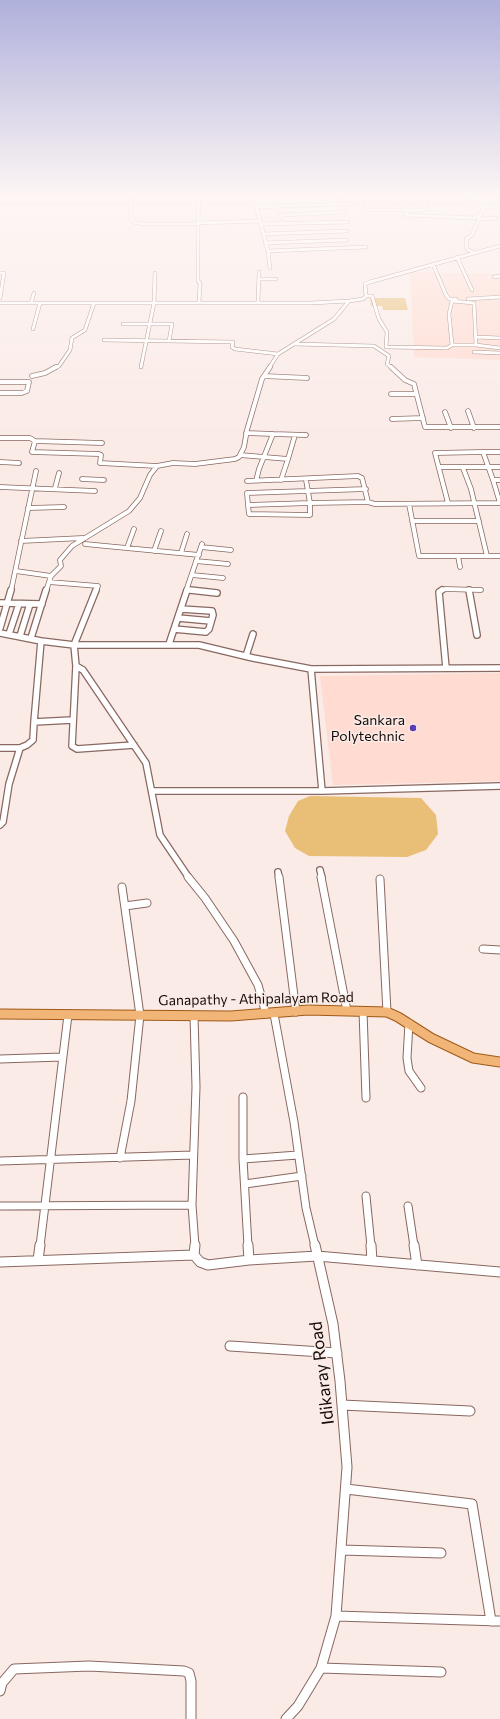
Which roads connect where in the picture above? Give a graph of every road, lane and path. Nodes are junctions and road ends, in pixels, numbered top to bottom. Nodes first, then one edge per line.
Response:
1 (155, 274) edge
2 (198, 274) edge
3 (259, 274) edge
4 (399, 274) edge
5 (438, 274) edge
6 (465, 274) edge
7 (500, 276) edge
8 (494, 277) dead end
9 (259, 279) junction
10 (276, 279) dead end
11 (1, 282) edge
12 (472, 290) dead end
13 (34, 293) dead end
14 (366, 296) junction
15 (500, 297) edge
16 (0, 298) edge
17 (450, 300) junction
18 (349, 301) junction
19 (474, 301) junction
20 (258, 302) junction
21 (31, 303) junction
22 (40, 303) junction
23 (94, 303) junction
24 (154, 303) junction
25 (199, 303) junction
26 (0, 304) edge
27 (123, 324) dead end
28 (149, 324) junction
29 (33, 329) dead end
30 (476, 337) junction
31 (500, 338) edge
32 (104, 340) dead end
33 (146, 340) junction
34 (169, 341) junction
35 (295, 344) junction
36 (452, 345) junction
37 (476, 345) junction
38 (500, 348) edge
39 (474, 352) dead end
40 (500, 353) edge
41 (278, 354) junction
42 (141, 367) dead end
43 (32, 376) dead end
44 (264, 376) junction
45 (307, 378) dead end
46 (0, 382) edge
47 (0, 393) edge
48 (391, 394) dead end
49 (416, 394) junction
50 (468, 410) dead end
51 (445, 412) dead end
52 (423, 418) junction
53 (392, 419) dead end
54 (500, 427) edge
55 (451, 428) junction
56 (474, 428) junction
57 (246, 433) junction
58 (273, 434) junction
59 (295, 435) junction
60 (306, 435) dead end
61 (0, 438) edge
62 (36, 441) junction
63 (102, 443) dead end
64 (483, 452) junction
65 (500, 452) edge
66 (240, 455) junction
67 (264, 457) junction
68 (288, 459) junction
69 (0, 462) edge
70 (19, 462) dead end
71 (157, 466) junction
72 (439, 467) junction
73 (488, 467) junction
74 (500, 467) edge
75 (463, 468) junction
76 (36, 471) dead end
77 (58, 474) dead end
78 (104, 480) dead end
79 (281, 480) junction
80 (306, 480) dead end
81 (493, 480) junction
82 (500, 480) edge
83 (247, 481) dead end
84 (256, 481) junction
85 (0, 487) edge
86 (31, 488) junction
87 (55, 488) junction
88 (366, 489) junction
89 (79, 490) junction
90 (95, 491) dead end
91 (308, 491) junction
92 (368, 502) junction
93 (310, 503) junction
94 (474, 503) junction
95 (500, 503) edge
96 (409, 504) junction
97 (448, 504) junction
98 (248, 505) junction
99 (64, 507) dead end
100 (28, 508) junction
101 (412, 521) junction
102 (479, 521) junction
103 (134, 529) dead end
104 (161, 531) dead end
105 (187, 534) dead end
106 (84, 538) junction
107 (21, 541) junction
108 (84, 544) dead end
109 (127, 548) junction
110 (232, 550) dead end
111 (154, 551) junction
112 (181, 553) junction
113 (199, 555) junction
114 (458, 556) junction
115 (487, 556) junction
116 (500, 556) edge
117 (196, 561) junction
118 (228, 564) dead end
119 (460, 567) dead end
120 (16, 571) junction
121 (192, 575) junction
122 (51, 576) junction
123 (223, 578) dead end
124 (49, 582) junction
125 (187, 590) junction
126 (469, 590) junction
127 (482, 590) dead end
128 (217, 593) dead end
129 (0, 603) edge
130 (7, 604) junction
131 (19, 604) junction
132 (30, 604) junction
133 (42, 604) junction
134 (181, 609) junction
135 (178, 618) junction
136 (211, 621) junction
137 (0, 628) edge
138 (174, 629) junction
139 (0, 633) edge
140 (9, 634) junction
141 (254, 634) dead end
142 (477, 635) dead end
143 (20, 636) junction
144 (31, 638) junction
145 (41, 641) junction
146 (169, 644) junction
147 (74, 645) junction
148 (246, 656) junction
149 (76, 666) junction
150 (446, 668) junction
151 (500, 668) edge
152 (311, 669) junction
153 (72, 720) junction
154 (34, 722) junction
155 (134, 745) junction
156 (0, 748) edge
157 (20, 748) junction
158 (500, 786) edge
159 (152, 791) junction
160 (322, 791) junction
161 (0, 825) edge
162 (320, 870) dead end
163 (278, 872) dead end
164 (380, 879) dead end
165 (122, 887) dead end
166 (147, 903) dead end
167 (125, 906) junction
168 (483, 949) dead end
169 (500, 950) edge
170 (347, 1010) junction
171 (363, 1011) junction
172 (296, 1012) junction
173 (388, 1012) junction
174 (0, 1014) edge
175 (270, 1014) junction
176 (68, 1015) junction
177 (140, 1015) junction
178 (194, 1016) junction
179 (409, 1023) junction
180 (62, 1057) junction
181 (0, 1059) edge
182 (500, 1062) edge
183 (421, 1088) dead end
184 (243, 1097) dead end
185 (366, 1098) dead end
186 (193, 1155) junction
187 (298, 1155) junction
188 (120, 1158) junction
189 (243, 1159) junction
190 (50, 1160) junction
191 (0, 1161) edge
192 (302, 1176) junction
193 (245, 1184) junction
194 (366, 1196) dead end
195 (192, 1205) junction
196 (0, 1206) edge
197 (44, 1206) junction
198 (408, 1206) dead end
199 (194, 1255) junction
200 (317, 1256) junction
201 (38, 1260) junction
202 (249, 1260) junction
203 (372, 1261) junction
204 (0, 1262) edge
205 (417, 1265) junction
206 (500, 1272) edge
207 (230, 1346) dead end
208 (337, 1353) junction
209 (342, 1405) junction
210 (470, 1411) dead end
211 (346, 1489) junction
212 (342, 1550) junction
213 (441, 1553) dead end
214 (336, 1616) junction
215 (496, 1621) edge
216 (321, 1668) junction
217 (441, 1672) dead end
218 (0, 1691) edge
219 (191, 1719) edge
220 (286, 1719) edge

1 - 24 street
2 - 25 street
3 - 9 street
4 - 14 street
5 - 17 street
6 - 12 street
7 - 8 street
9 - 10 street
9 - 20 street
11 - 16 street
13 - 21 street
14 - 18 street
14 - 36 street
15 - 19 street
17 - 19 street
17 - 36 street
18 - 20 street
18 - 35 street
19 - 30 street
20 - 25 street
21 - 22 street
21 - 26 street
22 - 23 street
22 - 29 street
23 - 24 street
23 - 43 street
24 - 25 street
24 - 28 street
27 - 28 street
28 - 33 street
28 - 34 street
30 - 31 street
30 - 37 street
32 - 33 street
33 - 34 street
33 - 42 street
34 - 41 street
35 - 41 street
35 - 49 street
36 - 37 street
37 - 38 street
39 - 40 street
41 - 44 street
44 - 45 street
44 - 57 street
46 - 47 street
48 - 49 street
49 - 52 street
50 - 56 street
51 - 55 street
52 - 53 street
52 - 55 street
54 - 56 street
55 - 56 street
57 - 58 street
57 - 66 street
58 - 59 street
58 - 67 street
59 - 60 street
59 - 68 street
61 - 62 street
62 - 63 street
62 - 71 street
64 - 65 street
64 - 72 street
64 - 73 street
66 - 67 street
66 - 71 street
67 - 68 street
67 - 84 street
68 - 79 street
69 - 70 street
71 - 106 street
72 - 75 street
72 - 97 street
73 - 74 street
73 - 75 street
73 - 81 street
75 - 94 street
76 - 86 street
77 - 87 street
78 - 89 street
79 - 84 street
79 - 88 street
80 - 91 street
81 - 82 street
81 - 95 street
83 - 84 street
85 - 86 street
86 - 87 street
86 - 100 street
87 - 89 street
88 - 91 street
88 - 92 street
89 - 90 street
91 - 93 street
91 - 98 street
92 - 93 street
92 - 96 street
93 - 98 street
93 - 98 street
94 - 95 street
94 - 97 street
94 - 102 street
96 - 97 street
96 - 101 street
99 - 100 street
100 - 107 street
101 - 102 street
101 - 114 street
102 - 115 street
103 - 109 street
104 - 111 street
105 - 112 street
106 - 107 street
106 - 122 street
107 - 120 street
108 - 109 street
109 - 111 street
110 - 113 street
111 - 112 street
112 - 113 street
113 - 117 street
114 - 115 street
114 - 119 street
115 - 116 street
117 - 118 street
117 - 121 street
120 - 122 street
120 - 130 street
121 - 123 street
121 - 125 street
122 - 124 street
124 - 133 street
124 - 147 street
125 - 128 street
125 - 134 street
126 - 127 street
126 - 142 street
126 - 150 street
129 - 130 street
130 - 131 street
130 - 137 street
131 - 132 street
131 - 140 street
132 - 133 street
132 - 143 street
133 - 144 street
134 - 135 street
134 - 136 street
135 - 136 street
135 - 138 street
136 - 138 street
138 - 146 street
139 - 140 street
140 - 143 street
141 - 148 street
143 - 144 street
144 - 145 street
145 - 147 street
145 - 154 street
146 - 147 street
146 - 148 street
147 - 149 street
148 - 152 street
149 - 153 street
149 - 155 street, Idikaray Road
150 - 151 street
150 - 152 street
152 - 160 street
153 - 154 street
153 - 155 street
154 - 157 street
155 - 159 street, Idikaray Road
156 - 157 street
157 - 161 street
158 - 160 street
159 - 160 street
159 - 175 street, Idikaray Road
162 - 170 street
163 - 172 street
164 - 173 street
165 - 167 street
166 - 167 street
167 - 177 street
168 - 169 street
170 - 171 main road, Ganapathy - Athipalayam Road
170 - 172 main road, Ganapathy - Athipalayam Road
171 - 173 main road, Ganapathy - Athipalayam Road
171 - 185 street
172 - 175 main road, Ganapathy - Athipalayam Road
173 - 179 main road, Ganapathy - Athipalayam Road
174 - 176 main road, Ganapathy - Athipalayam Road
175 - 178 main road, Ganapathy - Athipalayam Road
175 - 187 street, Idikaray Road
176 - 177 main road, Ganapathy - Athipalayam Road
176 - 180 street
177 - 178 main road, Ganapathy - Athipalayam Road
177 - 188 street
178 - 186 street
179 - 182 main road, Ganapathy - Athipalayam Road
179 - 183 street
180 - 181 street
180 - 190 street
184 - 189 street
186 - 188 street
186 - 195 street
187 - 189 street
187 - 192 street, Idikaray Road
188 - 190 street
189 - 193 street
190 - 191 street
190 - 197 street
192 - 193 street
192 - 200 street, Idikaray Road
193 - 202 street
194 - 203 street
195 - 197 street
195 - 199 street
196 - 197 street
197 - 201 street
198 - 205 street
199 - 201 street
199 - 202 street
200 - 202 street
200 - 203 street
200 - 208 street, Idikaray Road
201 - 204 street
203 - 205 street
205 - 206 street
207 - 208 street
208 - 209 street, Idikaray Road
209 - 210 street
209 - 211 street, Idikaray Road
211 - 212 street, Idikaray Road
211 - 215 street
212 - 213 street
212 - 214 street, Idikaray Road
214 - 215 street
214 - 216 street, Idikaray Road
216 - 217 street
216 - 220 street, Idikaray Road
218 - 219 street

